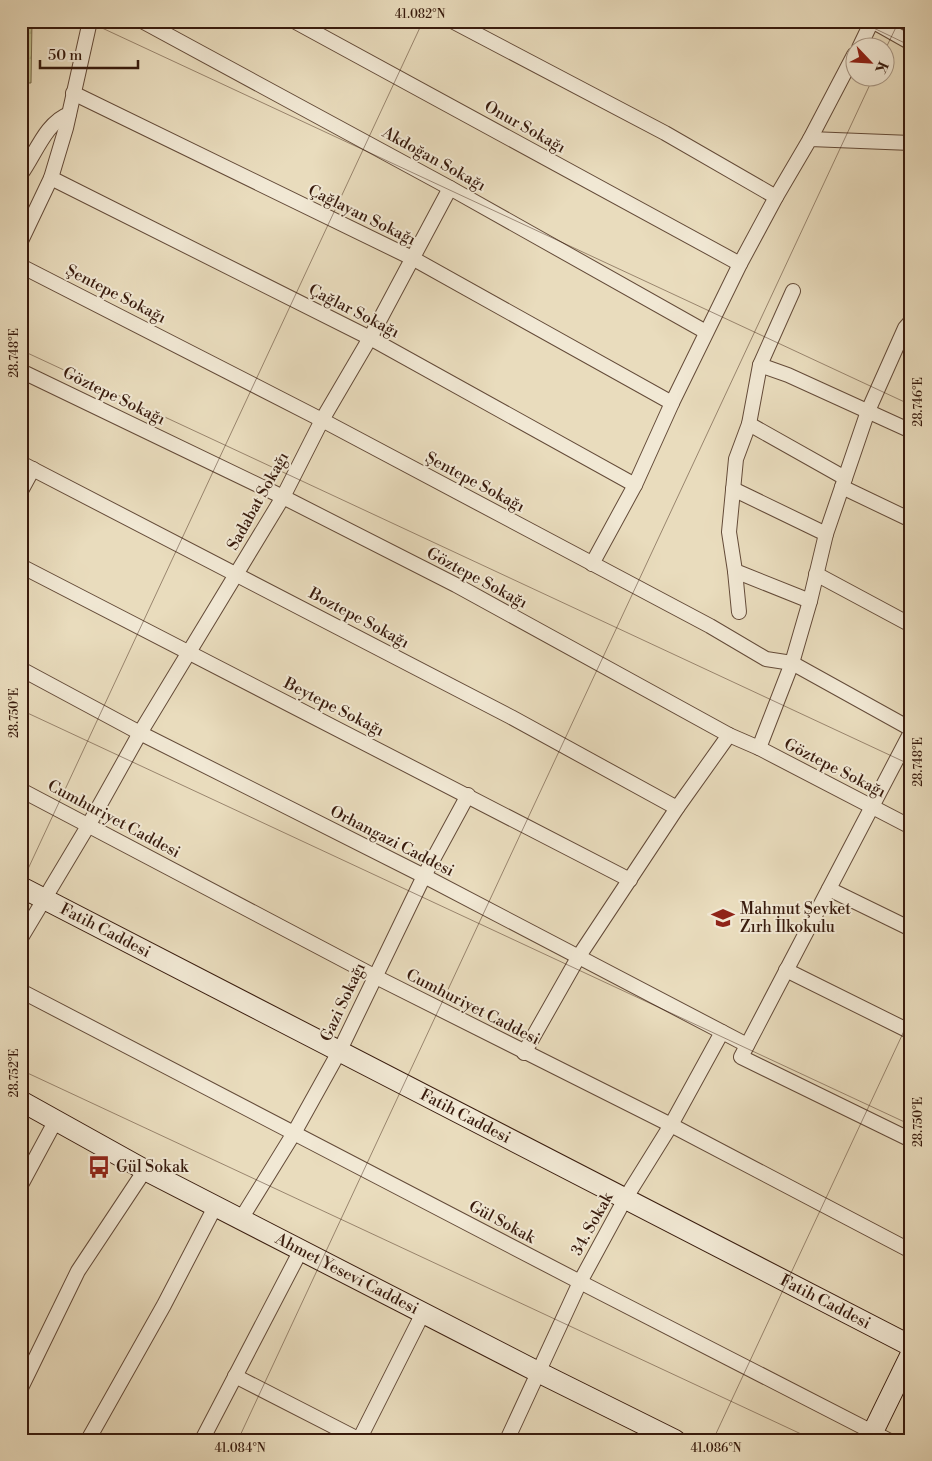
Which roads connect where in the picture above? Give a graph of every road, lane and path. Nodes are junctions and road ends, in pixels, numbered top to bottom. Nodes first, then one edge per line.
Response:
1 (90, 21) edge
2 (142, 21) edge
3 (294, 21) edge
4 (452, 21) edge
5 (872, 21) edge
6 (863, 38) edge
7 (911, 43) edge
8 (844, 74) edge
9 (73, 93) junction
10 (69, 114) junction
11 (810, 139) junction
12 (911, 143) edge
13 (21, 174) edge
14 (51, 178) junction
15 (450, 188) junction
16 (776, 197) junction
17 (21, 241) edge
18 (412, 258) junction
19 (740, 264) junction
20 (21, 266) edge
21 (793, 291) dead end
22 (909, 326) edge
23 (706, 332) junction
24 (370, 338) junction
25 (760, 365) junction
26 (21, 371) edge
27 (672, 403) junction
28 (868, 411) junction
29 (322, 420) junction
30 (749, 424) junction
31 (911, 431) edge
32 (27, 466) edge
33 (843, 483) junction
34 (635, 485) junction
35 (733, 489) junction
36 (21, 491) edge
37 (282, 497) junction
38 (911, 520) edge
39 (826, 534) junction
40 (592, 564) junction
41 (21, 566) edge
42 (735, 571) junction
43 (236, 574) junction
44 (816, 574) junction
45 (810, 601) junction
46 (739, 612) dead end
47 (911, 625) edge
48 (189, 652) junction
49 (792, 663) junction
50 (21, 669) edge
51 (911, 730) edge
52 (140, 733) junction
53 (729, 735) junction
54 (759, 748) junction
55 (21, 790) edge
56 (468, 796) junction
57 (872, 806) junction
58 (678, 808) junction
59 (88, 826) junction
60 (911, 827) edge
61 (424, 876) junction
62 (630, 880) junction
63 (21, 887) edge
64 (829, 889) junction
65 (44, 898) junction
66 (911, 930) edge
67 (21, 938) edge
68 (579, 956) junction
69 (786, 970) junction
70 (374, 976) junction
71 (21, 991) edge
72 (722, 1032) junction
73 (911, 1032) edge
74 (744, 1051) junction
75 (339, 1052) junction
76 (524, 1053) junction
77 (21, 1101) edge
78 (56, 1120) junction
79 (672, 1125) junction
80 (294, 1133) junction
81 (911, 1140) edge
82 (145, 1170) junction
83 (21, 1185) edge
84 (625, 1198) junction
85 (216, 1205) junction
86 (241, 1219) junction
87 (301, 1250) junction
88 (911, 1251) edge
89 (580, 1282) junction
90 (423, 1313) junction
91 (911, 1346) edge
92 (911, 1354) edge
93 (538, 1372) junction
94 (235, 1376) junction
95 (21, 1388) edge
96 (655, 1435) edge
97 (877, 1437) edge
98 (88, 1440) edge
99 (202, 1440) edge
100 (359, 1440) edge
101 (507, 1440) edge
102 (675, 1440) edge

1 - 9 street
2 - 15 street, Akdoğan Sokağı
3 - 19 street, Onur Sokağı
4 - 16 street
5 - 6 street
5 - 7 street
8 - 11 street
9 - 10 street
9 - 18 street, Çağlayan Sokağı
10 - 13 street
10 - 14 street
11 - 12 street
11 - 16 street
14 - 17 street
14 - 24 street, Çağlar Sokağı
15 - 18 street, Sadabat Sokağı
15 - 23 street, Akdoğan Sokağı
16 - 19 street
18 - 24 street, Sadabat Sokağı
18 - 27 street, Çağlayan Sokağı
19 - 23 street
20 - 29 street, Şentepe Sokağı
21 - 25 street
22 - 28 street
23 - 27 street
24 - 29 street, Sadabat Sokağı
24 - 34 street, Çağlar Sokağı
25 - 28 street
25 - 30 street
26 - 37 street, Göztepe Sokağı
27 - 34 street
28 - 31 street
28 - 33 street
29 - 37 street, Sadabat Sokağı
29 - 40 street, Şentepe Sokağı
30 - 33 street
30 - 35 street
32 - 36 street
32 - 43 street, Boztepe Sokağı
33 - 38 street
33 - 39 street
34 - 40 street
35 - 39 street
35 - 42 street
37 - 43 street, Sadabat Sokağı
37 - 53 street, Göztepe Sokağı
39 - 44 street
40 - 49 street, Şentepe Sokağı
41 - 48 street, Beytepe Sokağı
42 - 45 street
42 - 46 street
43 - 48 street, Sadabat Sokağı
43 - 58 street, Boztepe Sokağı
44 - 45 street
44 - 47 street
45 - 49 street
48 - 52 street, Sadabat Sokağı
48 - 56 street, Beytepe Sokağı
49 - 51 street, Şentepe Sokağı
49 - 54 street
50 - 52 street, Orhangazi Caddesi
51 - 57 street
52 - 59 street, Sadabat Sokağı
52 - 61 street, Orhangazi Caddesi
53 - 54 street, Göztepe Sokağı
53 - 58 street
54 - 57 street, Göztepe Sokağı
55 - 59 street, Cumhuriyet Caddesi
56 - 61 street, Gazi Sokağı
56 - 62 street, Beytepe Sokağı
57 - 60 street, Göztepe Sokağı
57 - 64 street
58 - 62 street
59 - 65 street, Sadabat Sokağı
59 - 70 street, Cumhuriyet Caddesi
61 - 68 street, Orhangazi Caddesi
61 - 70 street, Gazi Sokağı
62 - 68 street
63 - 65 main road, Fatih Caddesi
64 - 66 street
64 - 69 street
65 - 67 street, Sadabat Sokağı
65 - 75 main road, Fatih Caddesi
68 - 72 street, Orhangazi Caddesi
68 - 76 street
69 - 73 street
69 - 74 street
70 - 75 street, Gazi Sokağı
70 - 76 street, Cumhuriyet Caddesi
71 - 80 street, Gül Sokak
72 - 74 street, Orhangazi Caddesi
72 - 79 street, 34. Sokak
74 - 81 street, Orhangazi Caddesi
75 - 80 street, Gazi Sokağı
75 - 84 main road, Fatih Caddesi
76 - 79 street, Cumhuriyet Caddesi
77 - 78 main road, Ahmet Yesevi Caddesi
78 - 82 main road, Ahmet Yesevi Caddesi
78 - 83 street
79 - 84 street, 34. Sokak
79 - 88 street, Cumhuriyet Caddesi
80 - 86 street, Gazi Sokağı
80 - 89 street, Gül Sokak
82 - 85 main road, Ahmet Yesevi Caddesi
82 - 95 street
84 - 89 street, 34. Sokak
84 - 91 main road, Fatih Caddesi
85 - 86 main road, Ahmet Yesevi Caddesi
85 - 98 street
86 - 87 main road, Ahmet Yesevi Caddesi
87 - 90 main road, Ahmet Yesevi Caddesi
87 - 94 street
89 - 93 street, 34. Sokak
89 - 97 street, Gül Sokak
90 - 93 main road, Ahmet Yesevi Caddesi
90 - 100 street
92 - 97 main road
93 - 96 main road, Ahmet Yesevi Caddesi
93 - 101 street, 34. Sokak
94 - 99 street
94 - 100 street
96 - 102 main road, Ahmet Yesevi Caddesi

